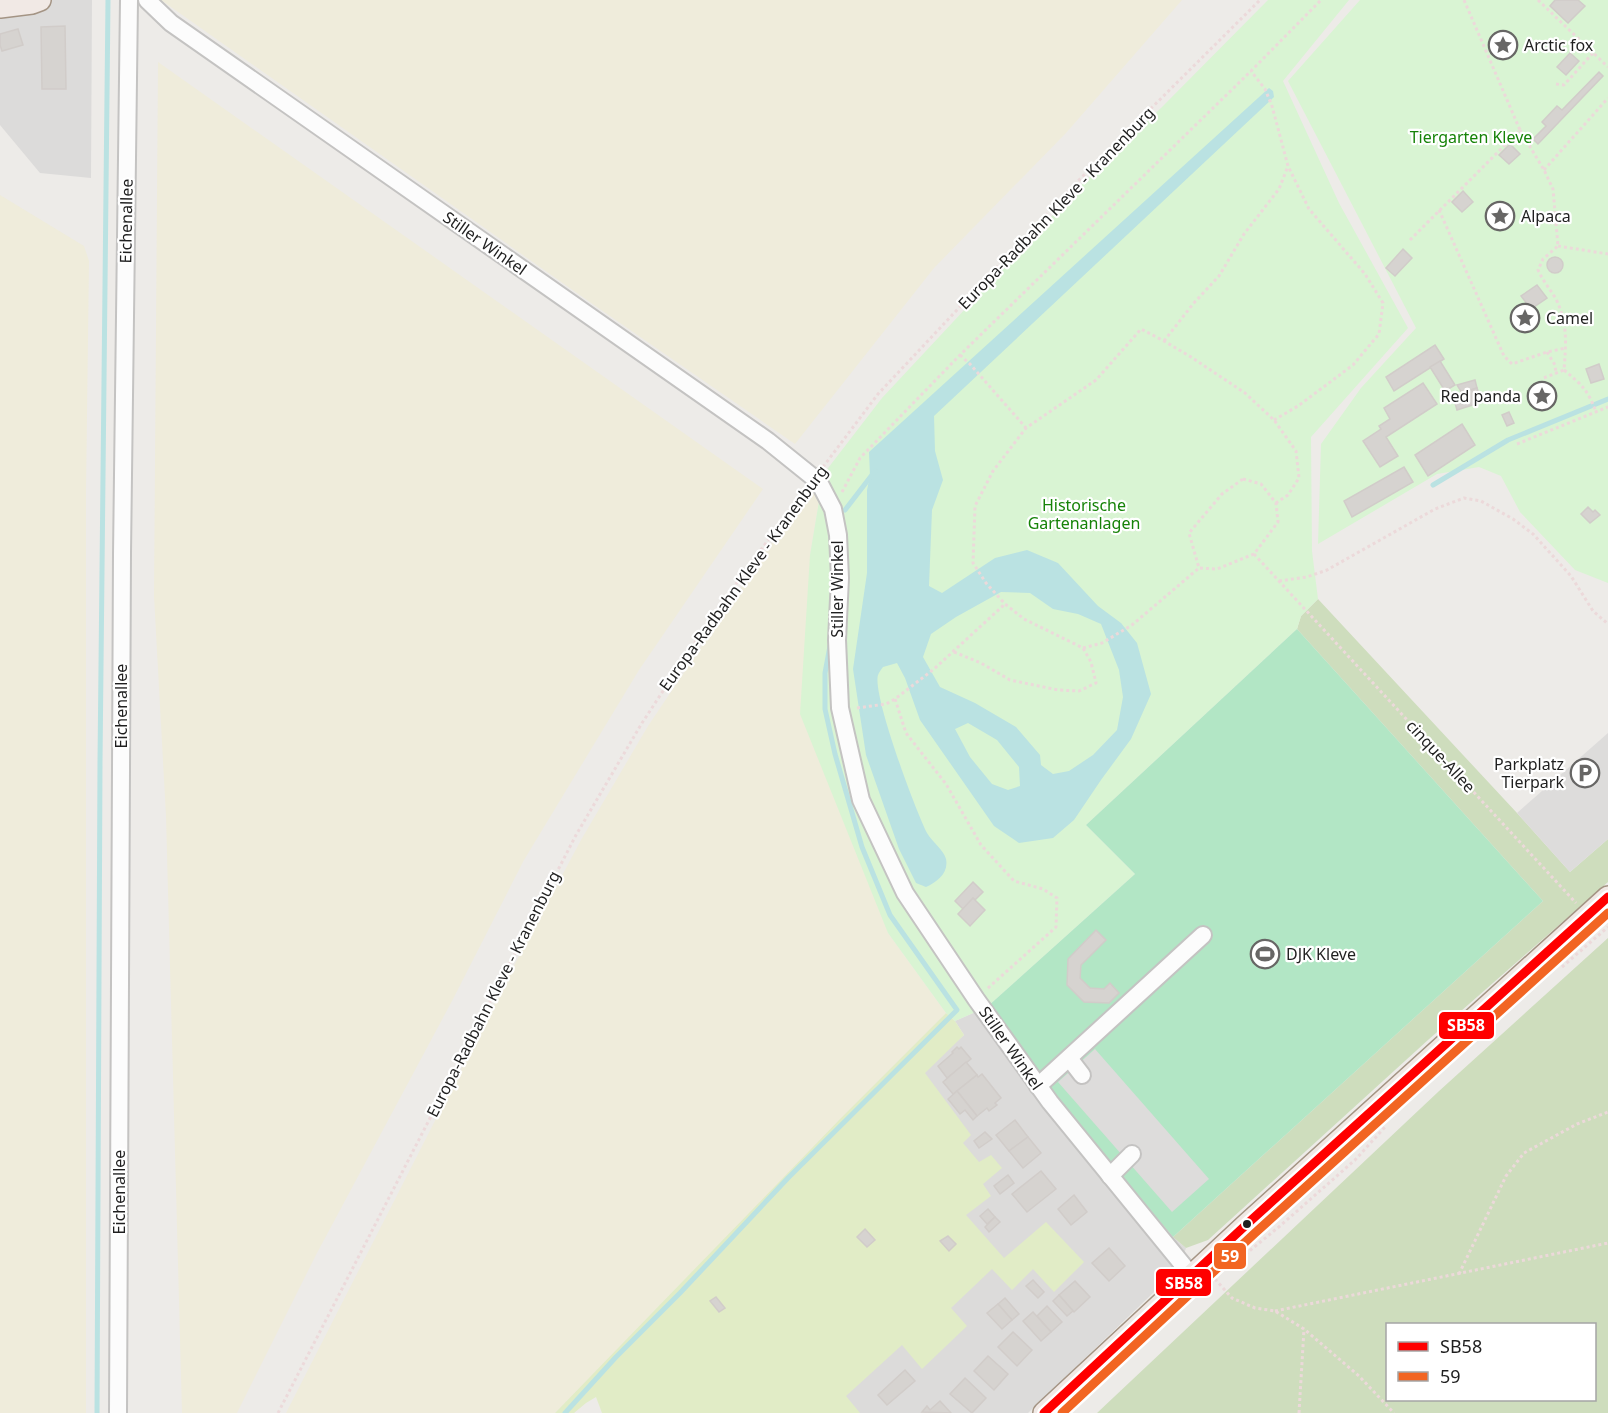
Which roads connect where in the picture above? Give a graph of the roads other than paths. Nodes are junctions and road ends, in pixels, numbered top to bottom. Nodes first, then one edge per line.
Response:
1 (129, 0) edge
2 (147, 0) edge
3 (36, 1) edge
4 (0, 7) edge
5 (1608, 897) edge
6 (1203, 935) dead end
7 (1069, 1058) junction
8 (1082, 1075) dead end
9 (1038, 1086) junction
10 (1132, 1154) dead end
11 (1110, 1176) junction
12 (1192, 1276) junction
13 (118, 1413) edge
14 (1044, 1413) edge

1 - 13 street, Eichenallee
2 - 9 street, Stiller Winkel
3 - 4 main road
5 - 12 main road
6 - 7 street
7 - 8 street
7 - 9 street
9 - 11 street, Stiller Winkel
10 - 11 street
11 - 12 street, Stiller Winkel
12 - 14 main road

